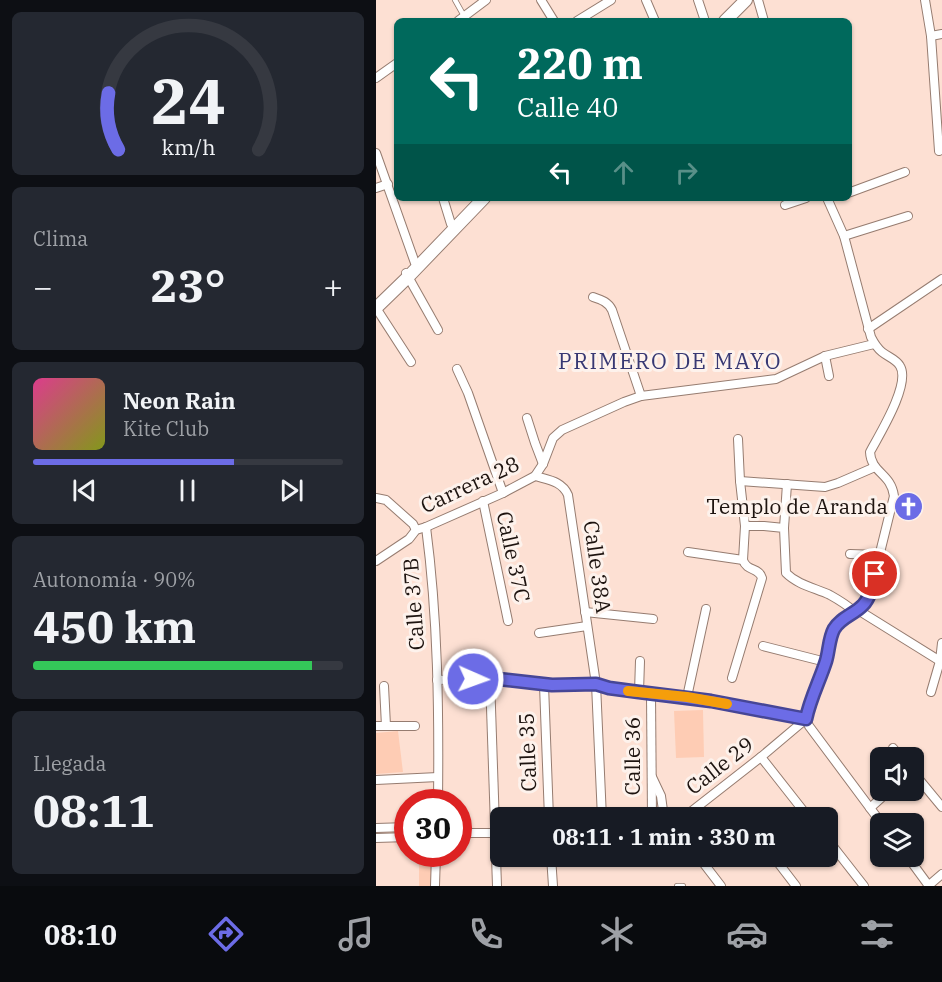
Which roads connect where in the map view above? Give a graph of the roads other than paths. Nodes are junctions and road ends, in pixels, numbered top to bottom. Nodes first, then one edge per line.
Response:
1 (456, 0) edge
2 (486, 0) edge
3 (541, 0) edge
4 (611, 0) edge
5 (646, 0) edge
6 (698, 0) edge
7 (746, 0) edge
8 (752, 0) edge
9 (758, 0) edge
10 (925, 0) edge
11 (461, 18) edge
12 (462, 18) edge
13 (552, 18) edge
14 (582, 18) edge
15 (654, 18) edge
16 (704, 18) edge
17 (731, 18) edge
18 (731, 18) edge
19 (763, 18) edge
20 (942, 34) edge
21 (931, 36) junction
22 (394, 65) edge
23 (376, 78) edge
24 (938, 151) dead end
25 (376, 153) edge
26 (905, 172) dead end
27 (388, 184) junction
28 (376, 188) edge
29 (852, 192) edge
30 (444, 201) edge
31 (474, 201) edge
32 (481, 201) edge
33 (798, 201) edge
34 (831, 201) edge
35 (785, 206) dead end
36 (908, 216) dead end
37 (451, 224) junction
38 (844, 236) junction
39 (415, 263) junction
40 (407, 275) junction
41 (942, 279) edge
42 (593, 297) dead end
43 (376, 303) edge
44 (376, 308) edge
45 (868, 329) junction
46 (438, 330) dead end
47 (874, 344) junction
48 (825, 356) junction
49 (411, 362) dead end
50 (457, 369) dead end
51 (829, 376) dead end
52 (641, 396) junction
53 (527, 418) dead end
54 (738, 439) dead end
55 (543, 464) junction
56 (875, 466) junction
57 (535, 476) junction
58 (740, 481) junction
59 (787, 484) junction
60 (503, 493) junction
61 (376, 498) edge
62 (483, 501) junction
63 (745, 526) junction
64 (426, 527) junction
65 (784, 528) junction
66 (416, 530) junction
67 (688, 552) dead end
68 (850, 554) dead end
69 (879, 555) junction
70 (743, 560) junction
71 (376, 561) edge
72 (706, 609) dead end
73 (856, 611) junction
74 (585, 612) junction
75 (653, 619) dead end
76 (508, 621) dead end
77 (588, 626) junction
78 (539, 633) dead end
79 (942, 643) edge
80 (763, 646) dead end
81 (640, 661) dead end
82 (940, 661) junction
83 (826, 662) junction
84 (490, 678) junction
85 (732, 678) dead end
86 (437, 680) junction
87 (596, 684) junction
88 (544, 685) junction
89 (384, 686) dead end
90 (639, 692) junction
91 (931, 692) dead end
92 (651, 694) junction
93 (687, 697) junction
94 (806, 719) junction
95 (376, 726) edge
96 (386, 726) junction
97 (415, 726) dead end
98 (761, 757) junction
99 (438, 777) junction
100 (651, 777) junction
101 (376, 780) edge
102 (924, 784) edge
103 (438, 789) edge
104 (878, 801) edge
105 (940, 801) edge
106 (496, 807) edge
107 (549, 807) edge
108 (602, 807) edge
109 (652, 807) edge
110 (662, 807) edge
111 (697, 807) edge
112 (800, 807) edge
113 (870, 808) junction
114 (874, 813) edge
115 (394, 827) edge
116 (376, 828) edge
117 (472, 833) edge
118 (490, 833) edge
119 (394, 837) edge
120 (376, 838) edge
121 (838, 853) edge
122 (435, 867) edge
123 (497, 867) edge
124 (552, 867) edge
125 (706, 867) edge
126 (781, 867) edge
127 (915, 867) edge
128 (942, 874) edge
129 (434, 886) edge
130 (497, 886) edge
131 (553, 886) edge
132 (677, 886) edge
133 (683, 886) edge
134 (721, 886) edge
135 (796, 886) edge
136 (864, 886) edge
137 (929, 886) edge

1 - 11 lane
2 - 12 street
3 - 13 street
4 - 14 street
5 - 15 street
6 - 16 street
7 - 17 street
8 - 18 street
9 - 19 street
10 - 21 street
20 - 21 street
21 - 24 street
22 - 23 street
25 - 27 street
26 - 29 street
27 - 28 street
27 - 39 street
30 - 37 street
31 - 37 street
32 - 40 street
33 - 35 street
34 - 38 street
36 - 38 street
37 - 39 street
38 - 45 street
39 - 40 street
40 - 43 street
40 - 44 street
40 - 46 street
41 - 45 street
42 - 52 street
44 - 49 street
45 - 47 street
47 - 48 street, Carrera 28
47 - 56 street
48 - 51 street
48 - 52 street, Carrera 28
50 - 60 street, Calle 37C
52 - 55 street, Carrera 28
53 - 55 street
54 - 58 street
55 - 57 street, Carrera 28
56 - 59 street
56 - 69 street
57 - 60 street, Carrera 28
57 - 74 street, Calle 38A
58 - 59 street
58 - 63 street
59 - 65 street
60 - 62 street, Carrera 28
61 - 66 street
62 - 64 street, Carrera 28
62 - 76 street, Calle 37C
63 - 65 street
63 - 70 street
64 - 66 street, Carrera 28
64 - 86 street, Calle 37B
65 - 73 street
66 - 71 street, Carrera 28
67 - 70 street
68 - 69 street
69 - 73 street
70 - 85 street
72 - 93 street
73 - 82 street
73 - 83 street
74 - 75 street
74 - 77 street, Calle 38A
77 - 78 street
77 - 87 street, Calle 38A
79 - 82 street
80 - 83 street
81 - 90 street
82 - 91 street
83 - 94 street
84 - 86 street
84 - 88 street
84 - 106 street
86 - 99 street, Calle 37B
87 - 88 street
87 - 90 street
87 - 108 street, Calle 38A
88 - 107 street, Calle 35
89 - 96 street
90 - 92 street
92 - 93 street
92 - 100 street, Calle 36
93 - 94 street
94 - 98 street, Calle 29
94 - 113 street
95 - 96 street
96 - 97 street
98 - 111 street, Calle 29
98 - 112 street
99 - 101 street
99 - 103 street, Calle 37B
100 - 109 street, Calle 36
100 - 110 street
102 - 105 street
104 - 113 street
113 - 114 street
115 - 116 street
117 - 118 street
119 - 120 street
121 - 136 street
122 - 129 street
123 - 130 street
124 - 131 street
125 - 134 street
126 - 135 street
127 - 137 street
128 - 137 street
132 - 133 lane

